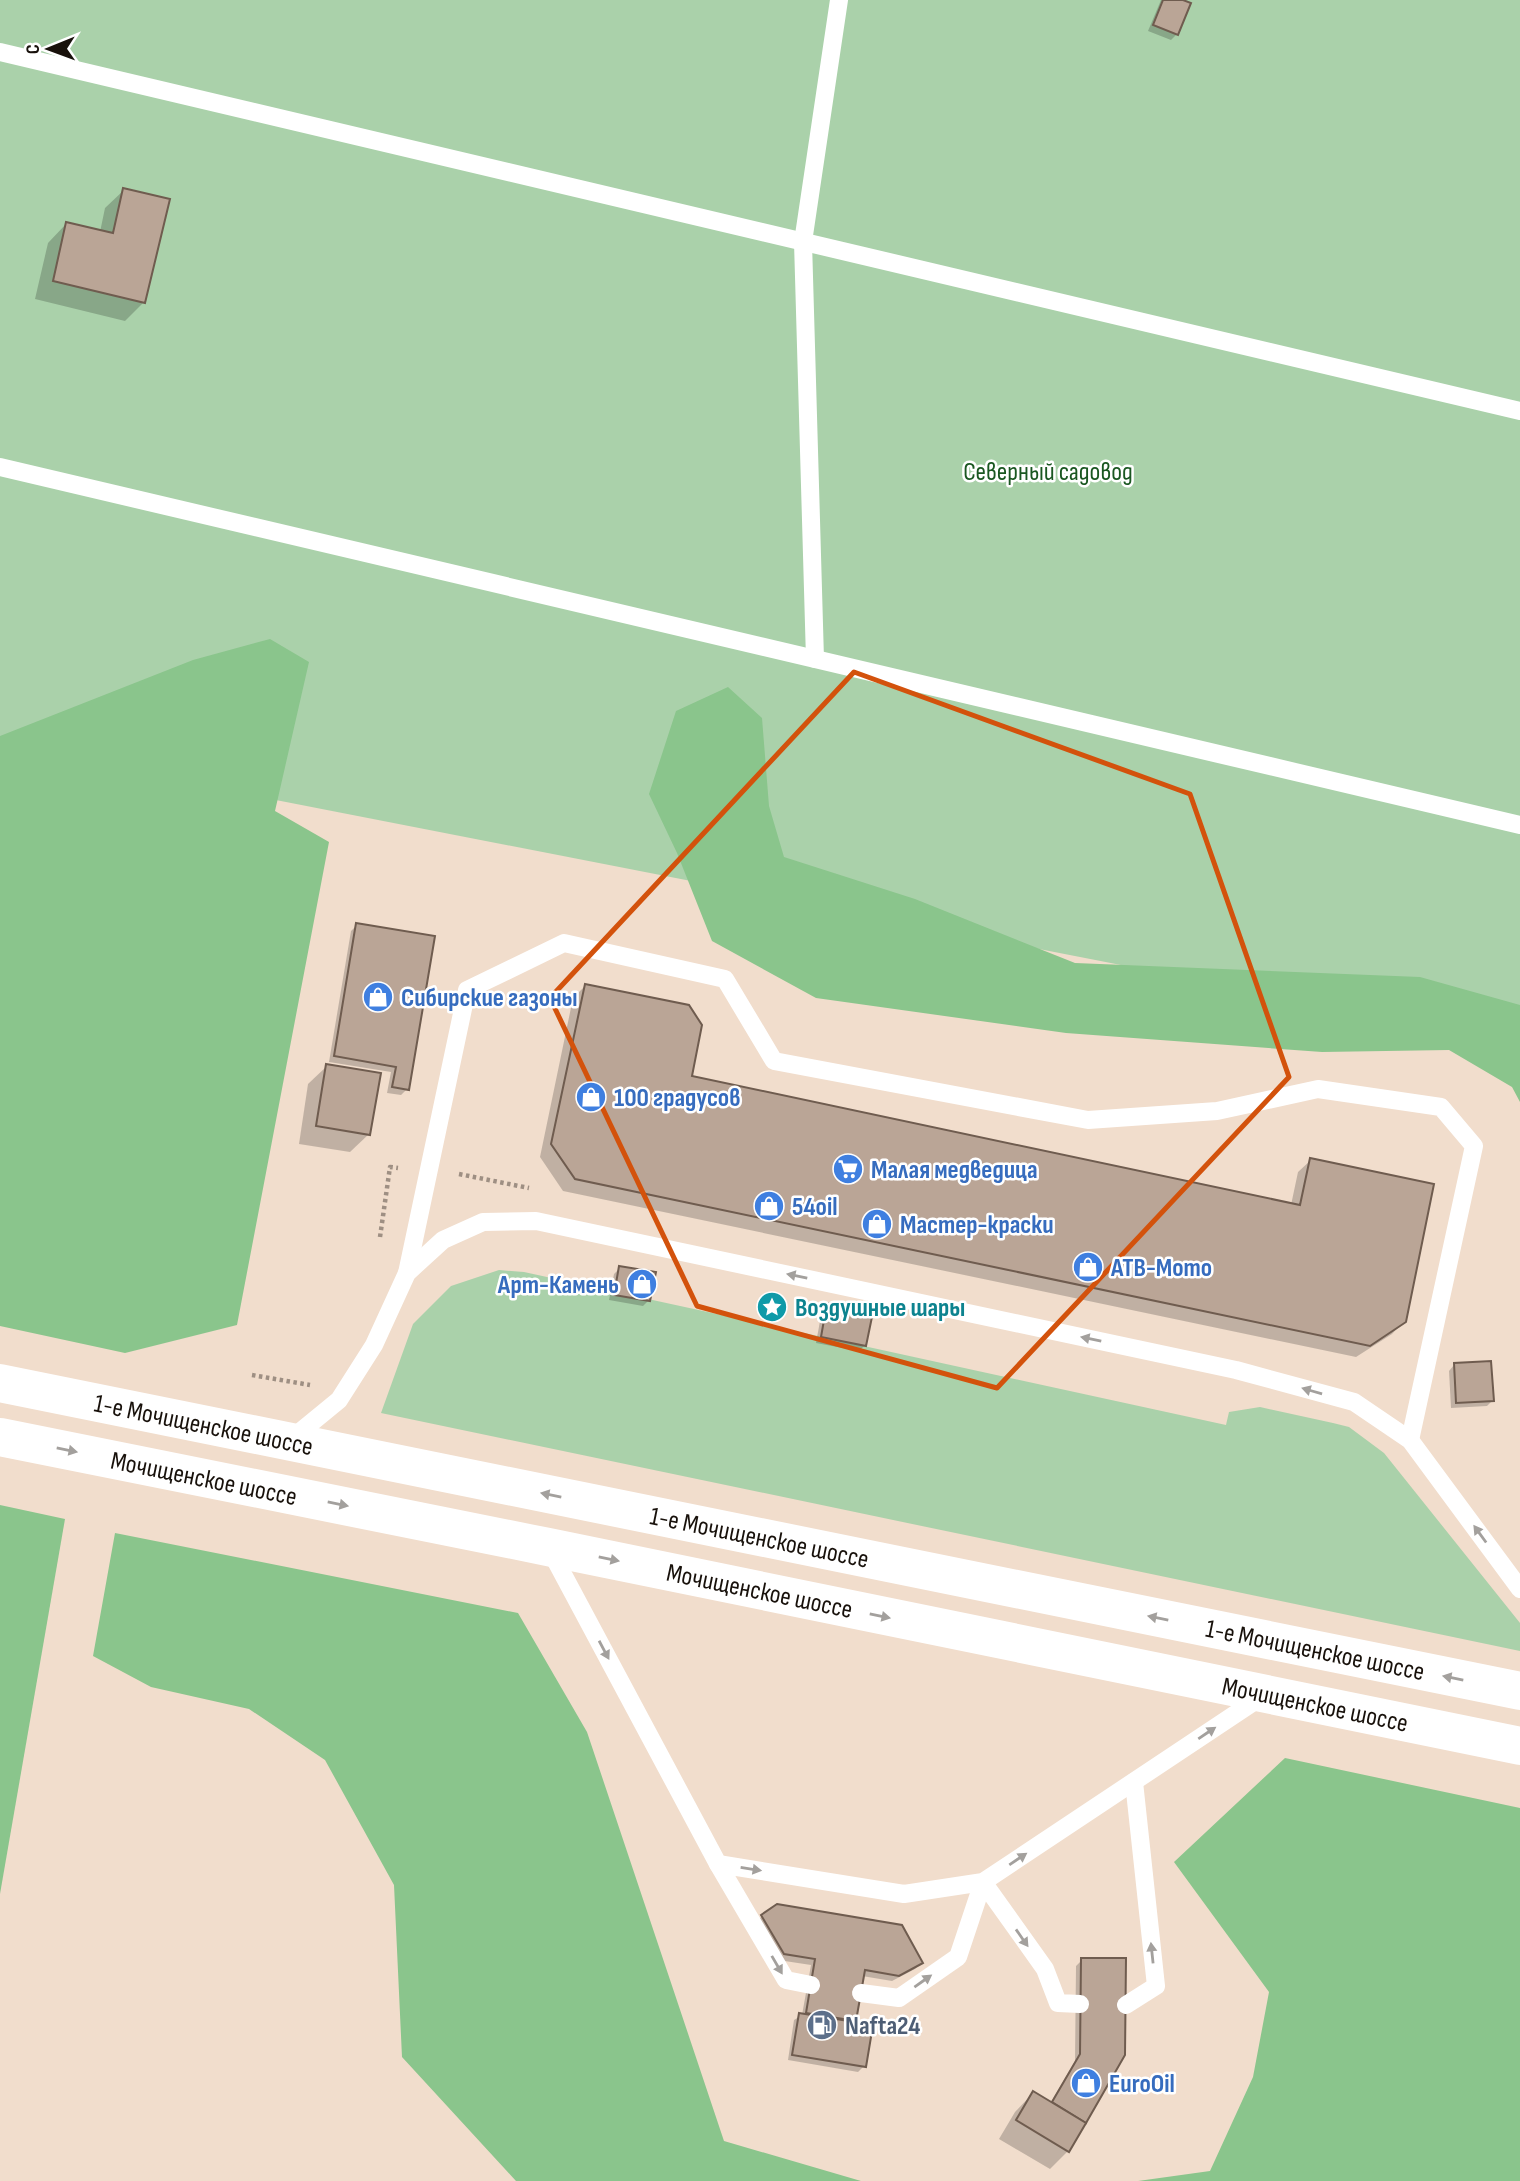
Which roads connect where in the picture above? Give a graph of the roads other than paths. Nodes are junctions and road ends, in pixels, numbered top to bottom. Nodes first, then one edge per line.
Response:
1 (839, 0) edge
2 (0, 52) edge
3 (803, 242) junction
4 (1520, 411) edge
5 (0, 467) edge
6 (815, 659) junction
7 (1520, 825) edge
8 (407, 1273) junction
9 (0, 1382) edge
10 (0, 1437) edge
11 (1410, 1440) junction
12 (287, 1442) junction
13 (548, 1547) junction
14 (1520, 1589) edge
15 (1520, 1691) edge
16 (1264, 1695) junction
17 (1520, 1746) edge
18 (1134, 1782) junction
19 (718, 1864) junction
20 (983, 1882) junction
21 (811, 1985) dead end
22 (861, 1993) dead end
23 (1080, 2004) dead end
24 (1126, 2005) dead end

1 - 3 lane
2 - 3 lane
3 - 4 lane
3 - 6 lane
5 - 6 lane
6 - 7 lane
11 -> 8 lane
8 - 11 lane
8 - 12 lane
9 - 12 main road, 1-е Мочищенское шоссе
10 -> 13 main road, Мочищенское шоссе
14 -> 11 lane
15 -> 12 main road, 1-е Мочищенское шоссе
13 -> 16 main road, Мочищенское шоссе
13 -> 19 lane
16 - 17 main road, Мочищенское шоссе
18 -> 16 lane
20 -> 18 lane
24 -> 18 lane
19 -> 20 lane
19 -> 21 lane
22 -> 20 lane
20 -> 23 lane

